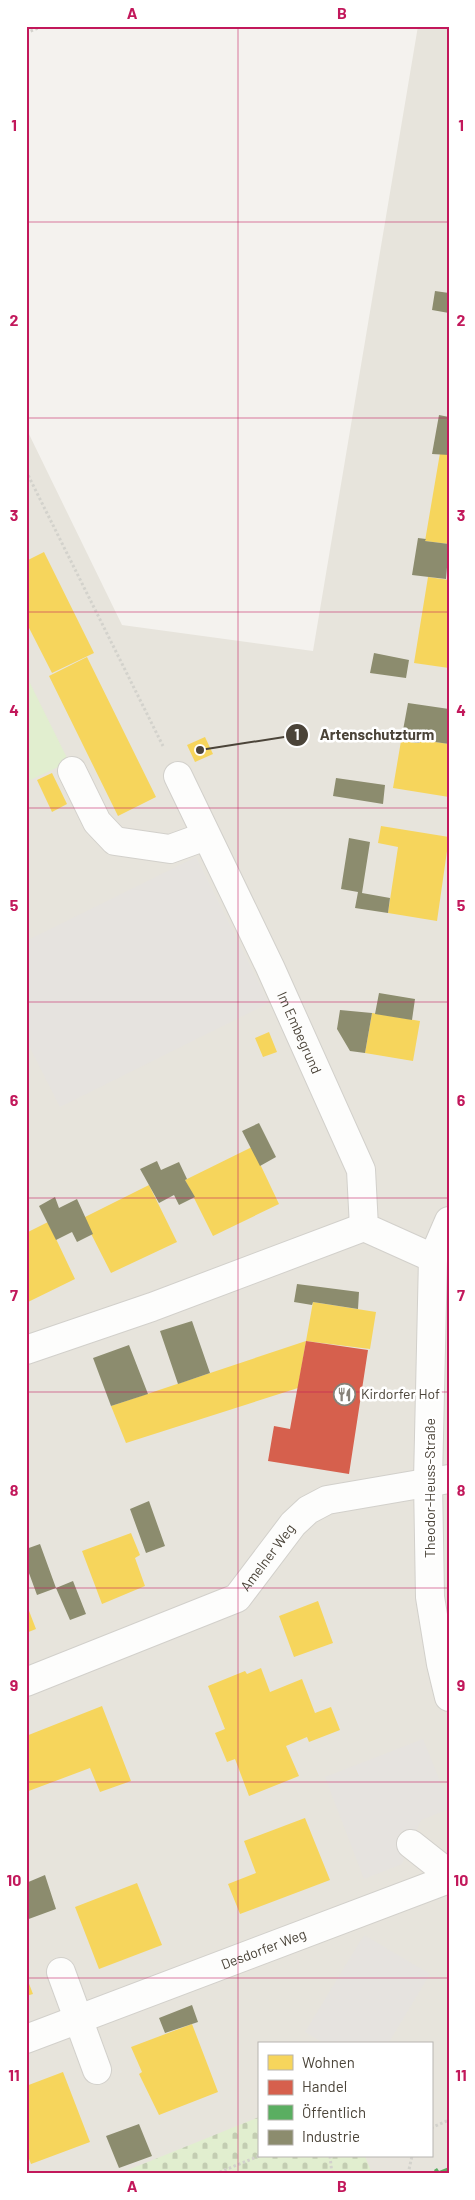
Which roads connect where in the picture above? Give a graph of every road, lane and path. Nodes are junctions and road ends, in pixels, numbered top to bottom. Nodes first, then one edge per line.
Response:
1 (43, 26) edge
2 (26, 33) edge
3 (26, 471) edge
4 (72, 771) dead end
5 (178, 776) joint
6 (206, 836) junction
7 (449, 1221) edge
8 (364, 1227) junction
9 (433, 1258) junction
10 (26, 1350) edge
11 (438, 1480) edge
12 (26, 1682) edge
13 (449, 1697) edge
14 (411, 1844) dead end
15 (449, 1874) edge
16 (449, 1879) edge
17 (61, 1972) dead end
18 (79, 2020) junction
19 (26, 2039) edge
20 (97, 2070) dead end
21 (449, 2120) edge
22 (432, 2128) edge
23 (258, 2156) edge
24 (330, 2158) edge
25 (412, 2158) edge
26 (215, 2174) edge
27 (332, 2174) edge
28 (408, 2174) edge

1 - 2 path
3 - 5 path
4 - 6 street
5 - 6 street, Im Embegrund
6 - 8 street, Im Embegrund
7 - 9 street, Theodor-Heuss-Straße
8 - 9 street
8 - 10 street
9 - 11 street, Theodor-Heuss-Straße
11 - 12 street, Amelner Weg
11 - 13 street, Theodor-Heuss-Straße
14 - 15 street
16 - 18 street, Desdorfer Weg
17 - 18 street
18 - 19 street, Desdorfer Weg
18 - 20 street
21 - 22 path
23 - 26 path
24 - 27 path
25 - 28 path

